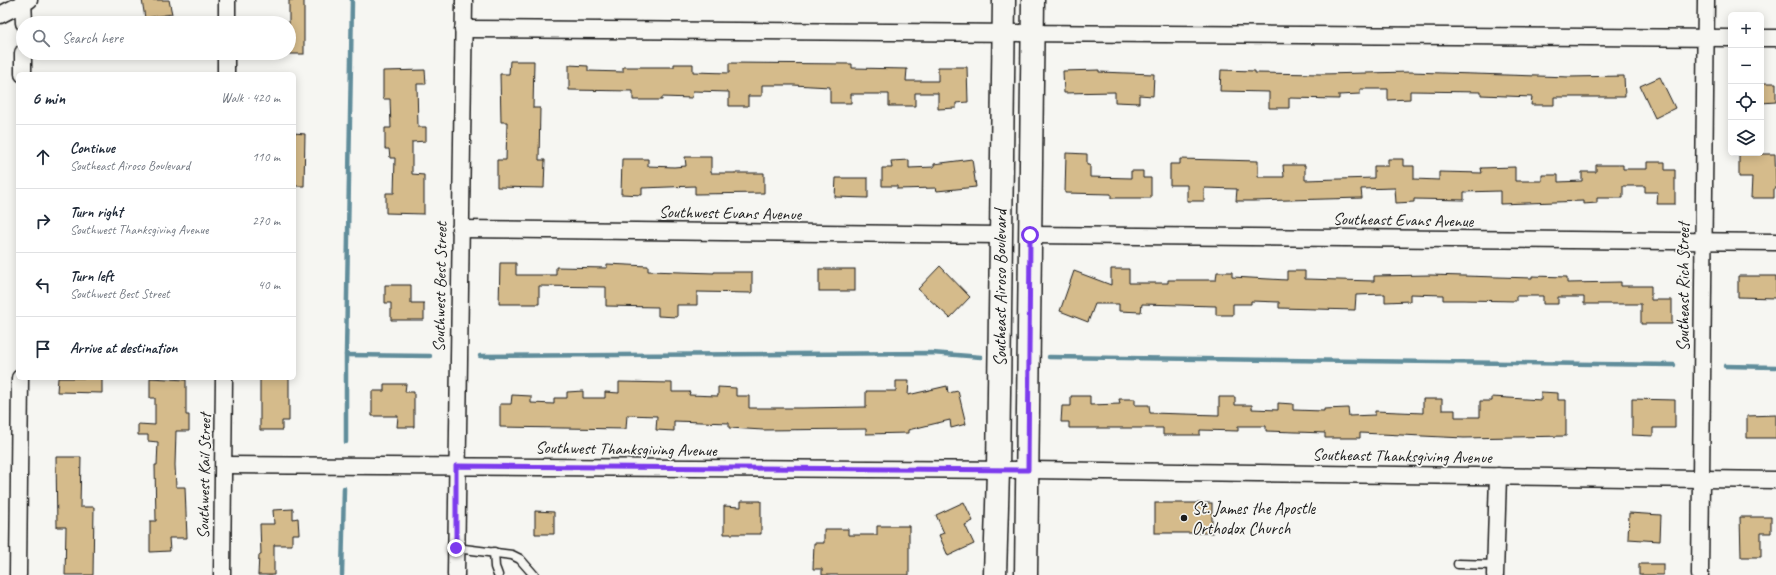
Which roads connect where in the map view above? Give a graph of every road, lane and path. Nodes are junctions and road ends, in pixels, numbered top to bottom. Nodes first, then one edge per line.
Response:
1 (227, 0) edge
2 (464, 0) edge
3 (1004, 0) edge
4 (1033, 0) edge
5 (1706, 0) edge
6 (25, 1) edge
7 (0, 15) edge
8 (24, 16) edge
9 (227, 16) edge
10 (464, 29) junction
11 (1003, 34) junction
12 (1032, 34) junction
13 (1728, 38) edge
14 (1764, 38) edge
15 (1776, 38) edge
16 (1705, 39) junction
17 (23, 60) edge
18 (226, 60) edge
19 (23, 72) edge
20 (226, 72) edge
21 (460, 229) junction
22 (1000, 235) junction
23 (1030, 235) junction
24 (1702, 242) junction
25 (1776, 242) edge
26 (20, 380) edge
27 (224, 380) edge
28 (224, 465) junction
29 (456, 466) junction
30 (1028, 470) junction
31 (998, 471) junction
32 (1498, 476) junction
33 (1702, 480) junction
34 (1776, 480) edge
35 (456, 548) junction
36 (494, 552) junction
37 (1458, 564) dead end
38 (1496, 570) edge
39 (18, 575) edge
40 (222, 575) edge
41 (456, 575) edge
42 (498, 575) edge
43 (534, 575) edge
44 (995, 575) edge
45 (1026, 575) edge
46 (1700, 575) edge

1 - 9 street
2 - 10 street, Southwest Best Street
3 - 11 main road, Southeast Airoso Boulevard
4 - 12 main road, Southeast Airoso Boulevard
5 - 16 street, Southeast Rich Street
6 - 7 street
6 - 8 street
10 - 11 street
10 - 21 street, Southwest Best Street
11 - 12 street
11 - 22 main road, Southeast Airoso Boulevard
12 - 16 street
12 - 23 main road, Southeast Airoso Boulevard
13 - 16 street
14 - 15 street
16 - 24 street, Southeast Rich Street
17 - 19 street
18 - 20 street
21 - 22 street, Southwest Evans Avenue
21 - 29 street, Southwest Best Street
22 - 31 main road, Southeast Airoso Boulevard
23 - 24 street, Southeast Evans Avenue
23 - 30 main road, Southeast Airoso Boulevard
24 - 25 street, Southeast Evans Avenue
24 - 33 street, Southeast Rich Street
26 - 39 street
27 - 28 street, Southwest Kail Street
28 - 29 street, Southwest Thanksgiving Avenue
28 - 40 street, Southwest Kail Street
29 - 31 street, Southwest Thanksgiving Avenue
29 - 35 street, Southwest Best Street
30 - 31 street, Southwest Thanksgiving Avenue
30 - 32 street, Southeast Thanksgiving Avenue
30 - 45 main road, Southeast Airoso Boulevard
31 - 44 main road, Southeast Airoso Boulevard
32 - 33 street, Southeast Thanksgiving Avenue
32 - 38 street
33 - 34 street, Southeast Thanksgiving Avenue
33 - 46 street, Southeast Rich Street
35 - 36 lane
35 - 41 street, Southwest Best Street
36 - 42 lane
36 - 43 lane
37 - 38 lane

